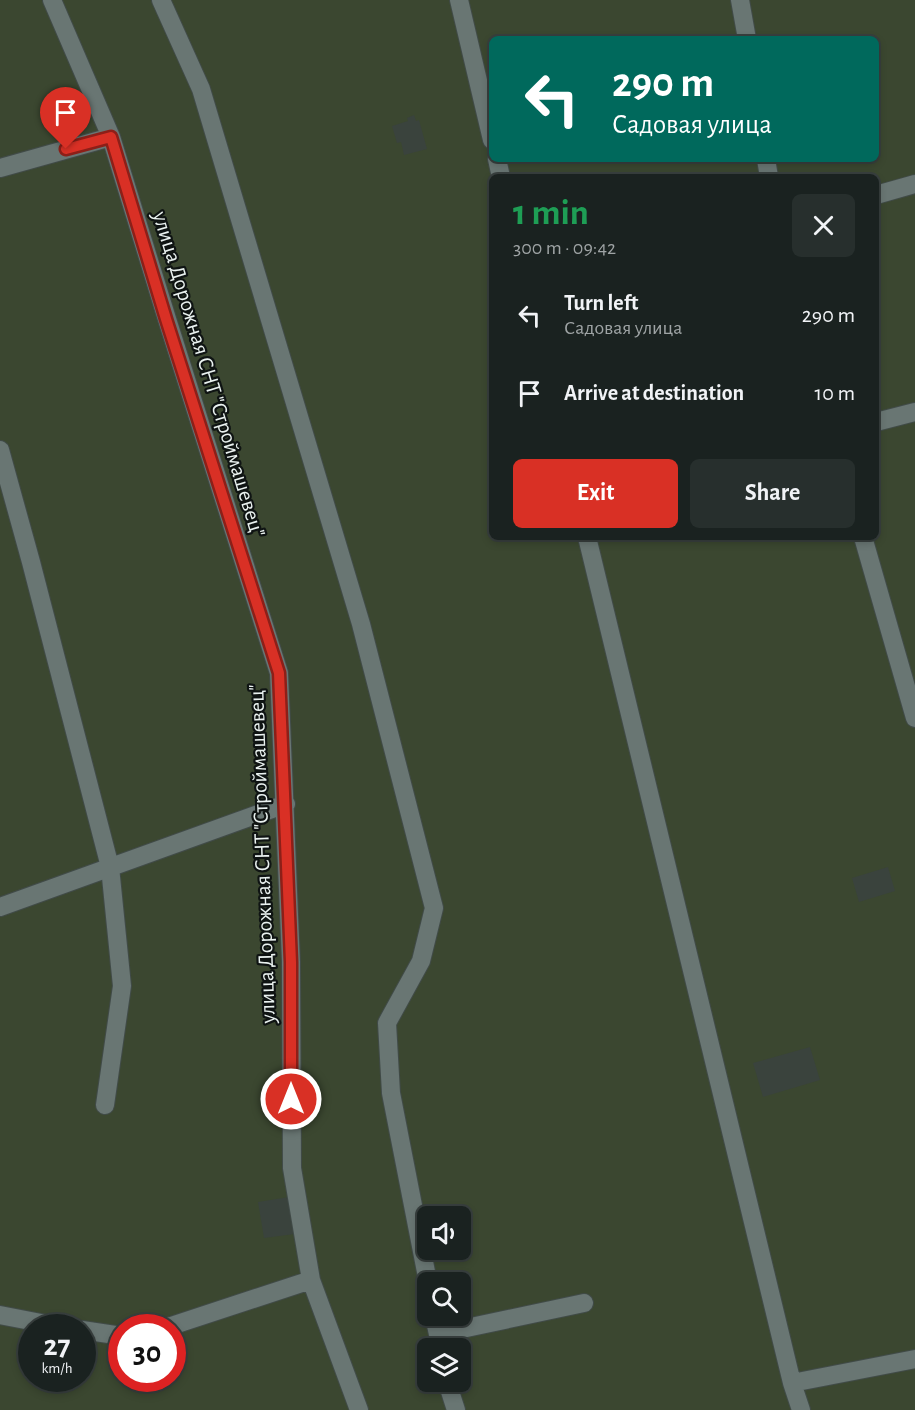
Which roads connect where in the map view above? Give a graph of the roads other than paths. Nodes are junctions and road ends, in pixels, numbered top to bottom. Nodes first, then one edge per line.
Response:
1 (52, 0) edge
2 (160, 0) edge
3 (459, 0) edge
4 (740, 0) edge
5 (746, 36) edge
6 (489, 127) edge
7 (111, 137) junction
8 (0, 168) edge
9 (915, 184) edge
10 (879, 194) edge
11 (915, 412) edge
12 (879, 421) edge
13 (0, 450) edge
14 (588, 540) edge
15 (864, 540) edge
16 (906, 658) edge
17 (915, 718) edge
18 (286, 804) junction
19 (110, 867) junction
20 (0, 907) edge
21 (105, 1105) dead end
22 (426, 1272) edge
23 (311, 1280) junction
24 (584, 1303) dead end
25 (0, 1315) edge
26 (18, 1318) edge
27 (186, 1321) edge
28 (438, 1332) edge
29 (915, 1359) edge
30 (792, 1383) junction
31 (450, 1392) edge
32 (359, 1410) edge
33 (456, 1410) edge
34 (801, 1410) edge

1 - 7 street, улица Дорожная СНТ "Строймашевец"
2 - 22 street
3 - 6 street
4 - 5 street
7 - 8 street
7 - 18 street, улица Дорожная СНТ "Строймашевец"
9 - 10 street
11 - 12 street
13 - 19 street
14 - 30 street
15 - 16 street
16 - 17 street
18 - 19 street
18 - 23 street, улица Дорожная СНТ "Строймашевец"
19 - 20 street
19 - 21 street
23 - 27 street
23 - 32 street, улица Дорожная СНТ "Строймашевец"
24 - 28 street
25 - 26 street
29 - 30 street
30 - 34 street
31 - 33 street

